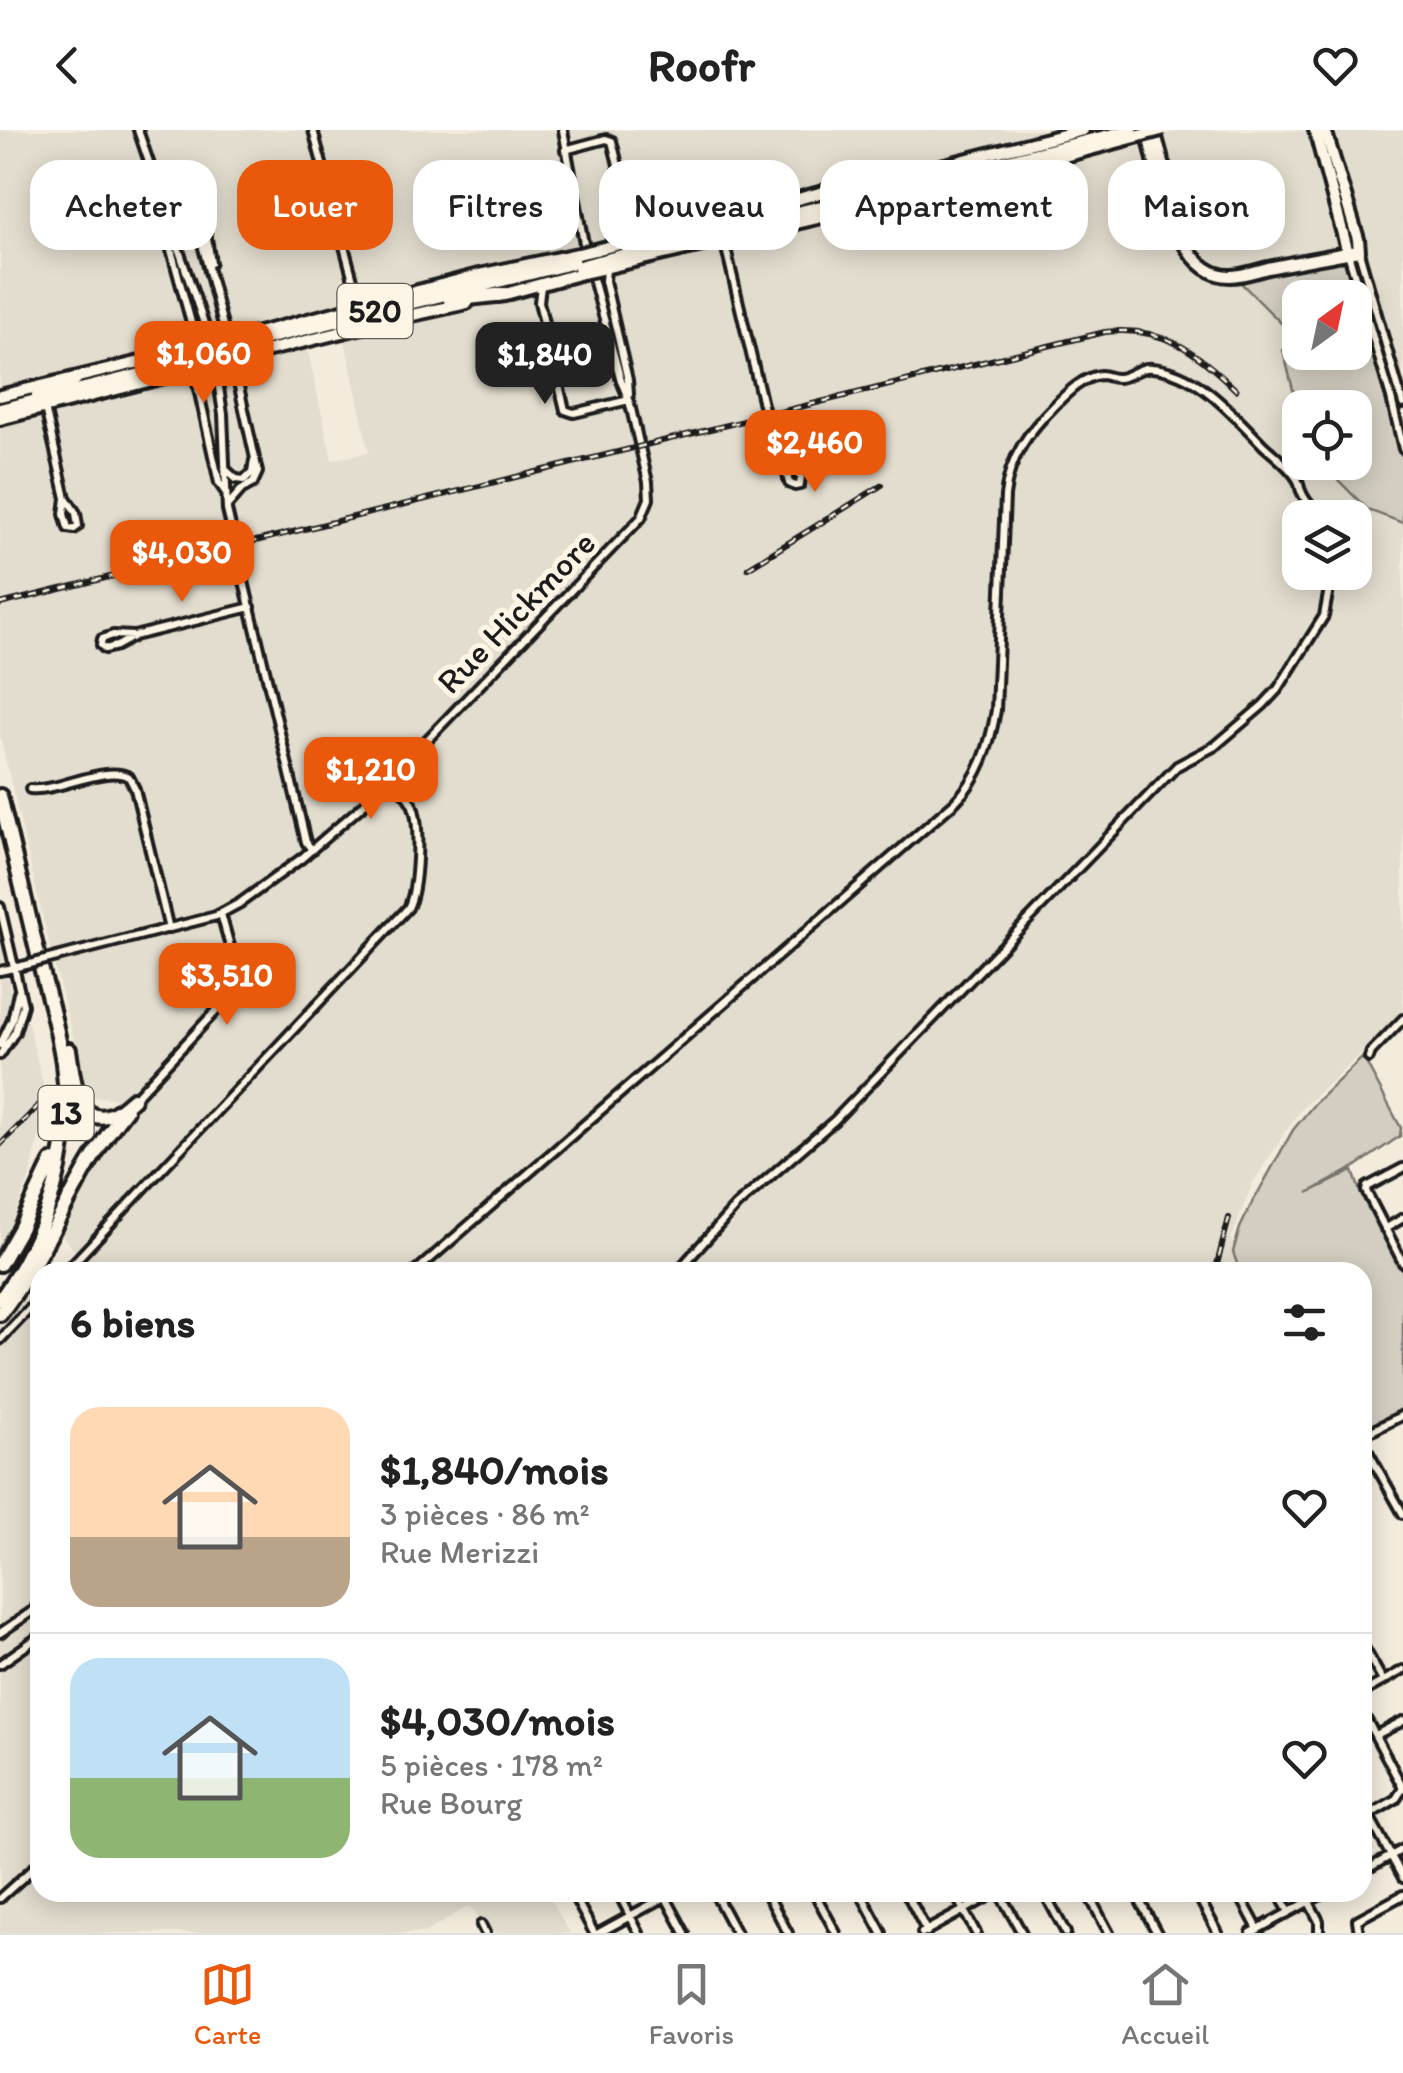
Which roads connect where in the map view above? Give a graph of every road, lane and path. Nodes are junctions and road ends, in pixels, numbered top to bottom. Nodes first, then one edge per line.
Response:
1 (138, 130) edge
2 (313, 130) edge
3 (561, 130) edge
4 (1112, 130) edge
5 (1315, 130) edge
6 (1326, 130) edge
7 (1075, 131) edge
8 (1147, 131) edge
9 (566, 150) junction
10 (148, 160) edge
11 (617, 160) edge
12 (966, 160) edge
13 (998, 160) edge
14 (1017, 160) edge
15 (1046, 160) edge
16 (820, 206) edge
17 (174, 250) edge
18 (179, 250) edge
19 (203, 250) edge
20 (209, 250) edge
21 (614, 250) edge
22 (645, 250) edge
23 (679, 250) edge
24 (685, 250) edge
25 (726, 250) edge
26 (1354, 252) junction
27 (670, 254) junction
28 (590, 262) junction
29 (461, 280) junction
30 (528, 280) junction
31 (212, 282) junction
32 (541, 284) junction
33 (505, 294) junction
34 (437, 301) junction
35 (539, 302) junction
36 (360, 308) junction
37 (214, 353) junction
38 (194, 369) junction
39 (75, 379) junction
40 (0, 396) edge
41 (629, 400) junction
42 (41, 401) junction
43 (1403, 404) edge
44 (3, 411) edge
45 (1403, 448) edge
46 (254, 459) junction
47 (784, 462) dead end
48 (226, 469) junction
49 (226, 479) junction
50 (242, 488) junction
51 (226, 494) junction
52 (66, 498) dead end
53 (1306, 500) edge
54 (227, 506) junction
55 (1329, 590) edge
56 (251, 607) junction
57 (134, 636) dead end
58 (390, 779) junction
59 (30, 789) dead end
60 (0, 796) edge
61 (0, 831) edge
62 (312, 850) junction
63 (0, 907) edge
64 (221, 914) junction
65 (29, 915) junction
66 (169, 929) junction
67 (15, 968) junction
68 (0, 972) edge
69 (18, 982) junction
70 (1403, 1019) edge
71 (0, 1044) edge
72 (0, 1055) edge
73 (1369, 1058) dead end
74 (133, 1100) junction
75 (52, 1160) junction
76 (1403, 1168) edge
77 (1403, 1218) edge
78 (1385, 1228) junction
79 (35, 1262) edge
80 (74, 1262) edge
81 (426, 1262) edge
82 (686, 1262) edge
83 (1403, 1262) edge
84 (0, 1264) edge
85 (30, 1270) edge
86 (0, 1286) edge
87 (0, 1300) edge
88 (30, 1308) edge
89 (0, 1314) edge
90 (0, 1340) edge
91 (1403, 1414) edge
92 (1372, 1433) edge
93 (1372, 1457) edge
94 (1403, 1514) edge
95 (30, 1613) edge
96 (0, 1633) edge
97 (30, 1643) edge
98 (1372, 1662) edge
99 (0, 1664) edge
100 (1403, 1670) edge
101 (1384, 1681) junction
102 (1372, 1687) edge
103 (1403, 1720) edge
104 (1372, 1728) edge
105 (1376, 1735) junction
106 (1372, 1813) edge
107 (1372, 1820) edge
108 (1403, 1848) edge
109 (1392, 1857) junction
110 (1372, 1867) edge
111 (30, 1871) edge
112 (1403, 1878) edge
113 (1403, 1895) edge
114 (0, 1898) edge
115 (578, 1902) edge
116 (623, 1902) edge
117 (654, 1902) edge
118 (671, 1902) edge
119 (719, 1902) edge
120 (771, 1902) edge
121 (819, 1902) edge
122 (865, 1902) edge
123 (911, 1902) edge
124 (959, 1902) edge
125 (980, 1902) edge
126 (1004, 1902) edge
127 (1049, 1902) edge
128 (1092, 1902) edge
129 (1140, 1902) edge
130 (1201, 1902) edge
131 (1242, 1902) edge
132 (1284, 1902) edge
133 (1309, 1902) joint
134 (964, 1911) junction
135 (1289, 1912) junction
136 (630, 1916) junction
137 (1254, 1931) edge
138 (926, 1932) edge
139 (596, 1933) edge
140 (639, 1933) edge
141 (685, 1933) edge
142 (736, 1933) edge
143 (788, 1933) edge
144 (836, 1933) edge
145 (882, 1933) edge
146 (976, 1933) edge
147 (1022, 1933) edge
148 (1066, 1933) edge
149 (1109, 1933) edge
150 (1157, 1933) edge
151 (1218, 1933) edge
152 (1319, 1933) edge
153 (1359, 1933) edge

1 - 10 street
2 - 36 street
3 - 9 street
4 - 13 highway, 520
5 - 26 main road
6 - 26 main road
7 - 12 main road
8 - 14 highway, 520
8 - 15 main road
8 - 26 main road
9 - 11 street
9 - 28 street
16 - 28 highway, 520
17 - 37 street
18 - 37 street
19 - 31 street
20 - 31 street
21 - 28 main road
22 - 28 highway, 520
23 - 27 highway
24 - 27 main road
25 - 47 street
26 - 43 street
26 - 45 street
27 - 28 main road
28 - 29 main road
28 - 30 highway, 520
28 - 32 main road
28 - 34 highway, 520
28 - 41 street
28 - 41 street
29 - 30 highway
29 - 36 main road
30 - 32 main road
30 - 33 main road
30 - 35 street
30 - 37 highway, 520
31 - 37 street
32 - 35 street
33 - 34 highway
33 - 37 main road
34 - 37 highway, 520
35 - 41 street
36 - 37 main road
37 - 38 main road
37 - 39 main road
37 - 42 highway, 520
37 - 44 highway, 520
37 - 46 street
37 - 48 street
38 - 42 main road
38 - 51 street
39 - 40 main road
39 - 42 highway
41 - 58 street, Rue Hickmore
42 - 44 highway, 520
42 - 52 street
46 - 48 street
46 - 50 street
48 - 49 street
49 - 50 street
49 - 51 street
50 - 54 street
51 - 54 street
53 - 81 street
54 - 56 street
55 - 82 street
56 - 57 street
56 - 62 street
58 - 62 street, Rue Hickmore
58 - 80 street
59 - 66 street
60 - 65 highway, 13
61 - 75 highway, 13
62 - 64 street, Rue Hickmore
63 - 67 street
64 - 66 street, Rue Hickmore
64 - 74 street
65 - 74 highway
65 - 87 highway, 13
66 - 67 street, Rue Hickmore, bridge
67 - 68 street, Rue Hickmore
67 - 69 street
69 - 71 street
69 - 72 street
70 - 73 street
74 - 79 highway
75 - 84 highway
75 - 86 highway, 13
76 - 78 street
77 - 78 street
78 - 83 street
85 - 89 highway
88 - 90 street
91 - 92 street
93 - 94 street
95 - 96 street
97 - 99 street
98 - 101 street
100 - 101 street
101 - 102 street
103 - 105 street
104 - 105 street
105 - 106 street
107 - 109 street
108 - 109 street
109 - 110 street
109 - 112 street
111 - 114 street
113 - 153 street
115 - 139 street
116 - 136 street
117 - 136 street
118 - 141 street
119 - 142 street
120 - 143 street
121 - 144 street
122 - 145 street
123 - 138 street
124 - 134 street
125 - 134 street
126 - 147 street
127 - 148 street
128 - 149 street
129 - 150 street
130 - 151 street
131 - 137 street
132 - 135 street
133 - 135 street
133 - 152 street
134 - 138 street
134 - 146 street
135 - 137 street
136 - 139 street
136 - 140 street

